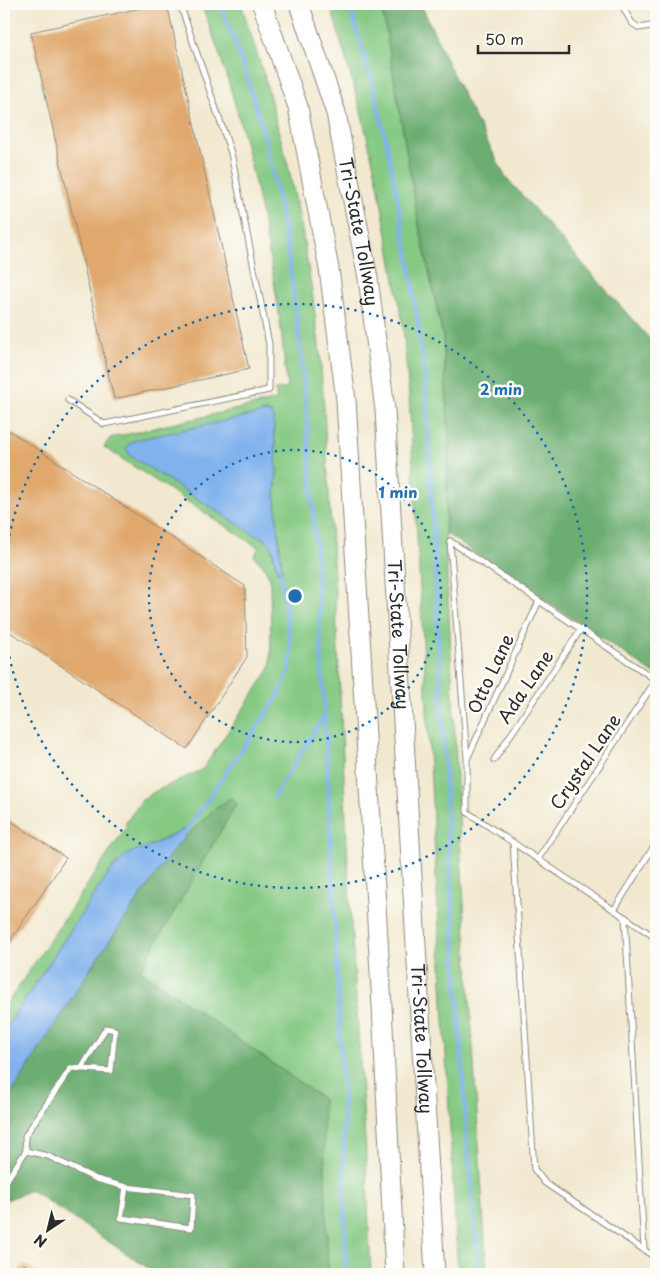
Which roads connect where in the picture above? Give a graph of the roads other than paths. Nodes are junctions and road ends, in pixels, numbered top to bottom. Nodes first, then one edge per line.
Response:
1 (180, 4) edge
2 (262, 4) edge
3 (299, 4) edge
4 (621, 4) edge
5 (656, 25) edge
6 (68, 400) dead end
7 (539, 601) junction
8 (581, 629) junction
9 (656, 680) edge
10 (467, 758) junction
11 (494, 760) dead end
12 (513, 842) junction
13 (656, 843) edge
14 (538, 859) junction
15 (614, 910) junction
16 (625, 917) junction
17 (656, 938) edge
18 (80, 1069) junction
19 (26, 1151) junction
20 (4, 1184) edge
21 (126, 1187) junction
22 (644, 1249) junction
23 (656, 1258) edge
24 (395, 1274) edge
25 (435, 1274) edge

1 - 6 lane
2 - 24 highway, Tri-State Tollway
3 - 25 highway, Tri-State Tollway
4 - 5 lane
7 - 8 lane
7 - 10 lane, Otto Lane
7 - 10 lane
8 - 9 lane
8 - 11 lane, Ada Lane
9 - 14 lane, Crystal Lane
10 - 12 lane
12 - 14 lane
12 - 22 lane
13 - 15 lane
14 - 15 lane
15 - 16 lane
16 - 17 lane
16 - 22 lane
18 - 18 lane
18 - 19 lane
19 - 20 lane
19 - 21 lane
21 - 21 lane
22 - 23 lane

